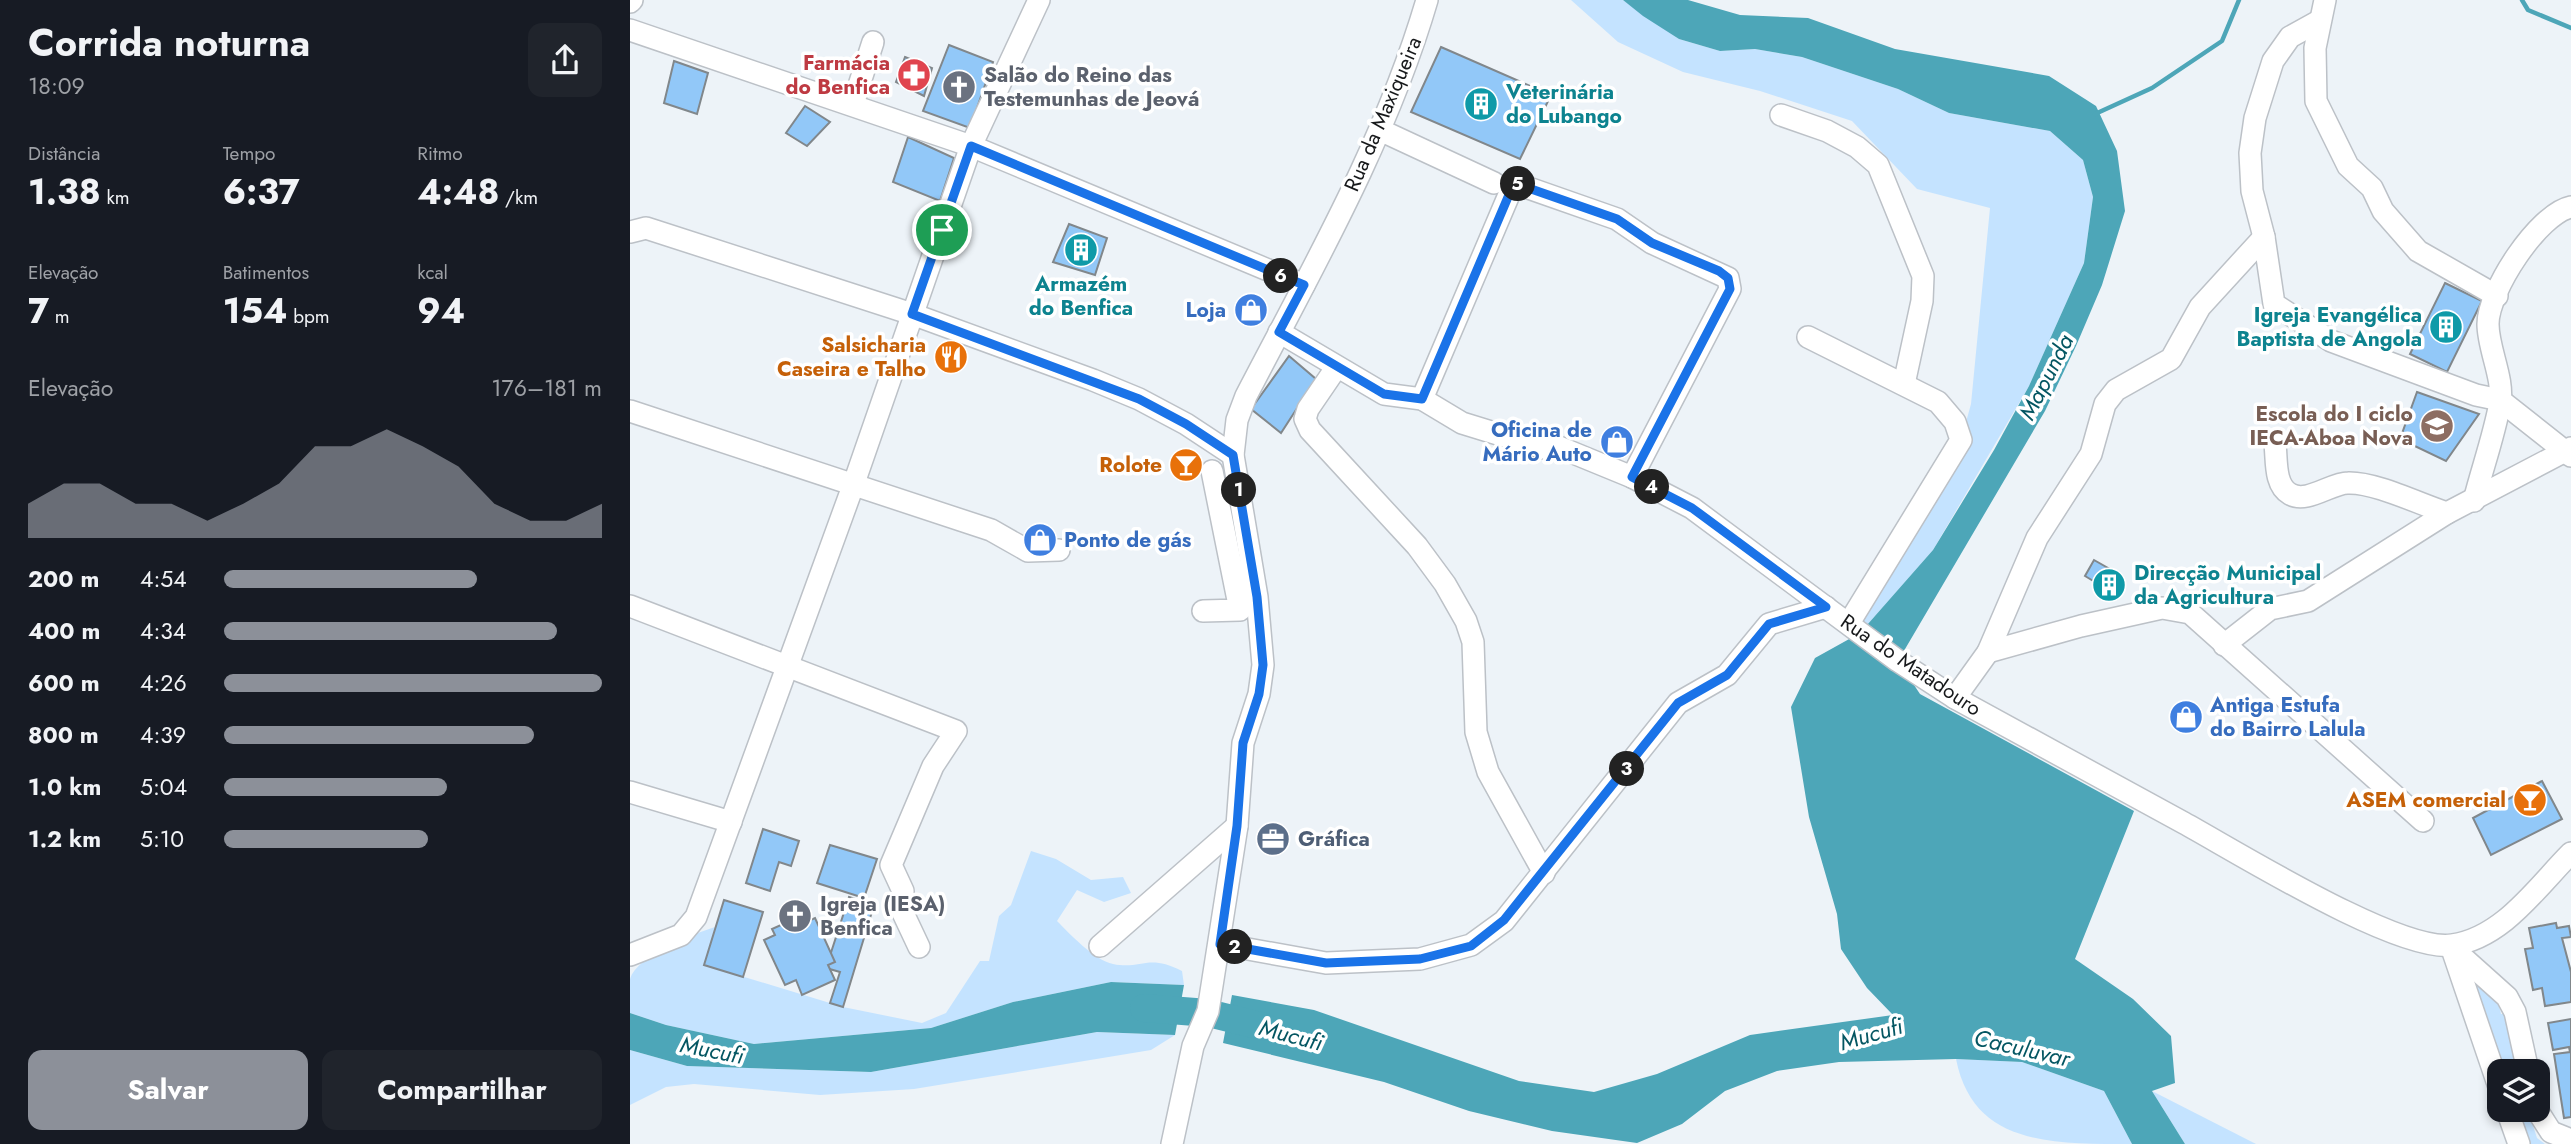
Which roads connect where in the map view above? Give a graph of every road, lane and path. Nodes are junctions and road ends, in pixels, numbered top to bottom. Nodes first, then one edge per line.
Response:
1 (1427, 0) edge
2 (2325, 0) edge
3 (1036, 2) edge
4 (2319, 21) junction
5 (630, 30) edge
6 (873, 42) dead end
7 (853, 104) junction
8 (1780, 115) dead end
9 (1380, 130) junction
10 (971, 146) junction
11 (1494, 183) dead end
12 (2571, 206) edge
13 (630, 232) edge
14 (2264, 237) junction
15 (1304, 285) junction
16 (2497, 296) junction
17 (912, 314) junction
18 (1279, 332) junction
19 (1808, 337) dead end
20 (1336, 368) junction
21 (1904, 384) junction
22 (1422, 399) junction
23 (2500, 400) junction
24 (630, 411) edge
25 (2275, 444) dead end
26 (2570, 452) edge
27 (1233, 455) junction
28 (1212, 471) dead end
29 (1632, 477) junction
30 (853, 486) junction
31 (2474, 501) junction
32 (2446, 513) junction
33 (1059, 550) dead end
34 (630, 606) edge
35 (1826, 607) junction
36 (1203, 611) dead end
37 (1855, 628) junction
38 (2224, 645) junction
39 (1988, 652) junction
40 (785, 666) junction
41 (1955, 698) junction
42 (630, 792) edge
43 (2423, 821) dead end
44 (731, 822) junction
45 (1237, 826) junction
46 (2571, 853) edge
47 (1544, 873) junction
48 (681, 934) junction
49 (630, 938) edge
50 (1220, 944) junction
51 (1100, 946) dead end
52 (2450, 946) junction
53 (919, 947) dead end
54 (630, 955) edge
55 (2489, 1059) edge
56 (2525, 1059) edge
57 (2511, 1122) edge
58 (2545, 1122) edge
59 (2571, 1140) edge
60 (1172, 1144) edge
61 (2519, 1144) edge

1 - 9 street, Rua da Maxiqueira
2 - 4 street
3 - 10 street
4 - 14 street
4 - 16 street
5 - 7 street
6 - 7 street
7 - 10 street
8 - 21 street
9 - 11 street
9 - 15 street, Rua da Maxiqueira
10 - 15 street
10 - 17 street
12 - 16 street
13 - 17 street
14 - 23 street
14 - 39 street
15 - 18 street, Rua da Maxiqueira
16 - 23 street
17 - 27 street
17 - 30 street
18 - 20 street, Rua do Matadouro
18 - 27 street, Rua da Maxiqueira
19 - 21 street
20 - 22 street, Rua do Matadouro
20 - 47 street
21 - 37 street
22 - 29 street, Rua do Matadouro
22 - 29 street
23 - 26 street
23 - 31 street
24 - 30 street
25 - 32 street
26 - 31 street
27 - 45 street, Rua da Maxiqueira
28 - 36 street
29 - 35 street, Rua do Matadouro
30 - 33 street
30 - 40 street
31 - 32 street
32 - 38 street
34 - 40 street
35 - 37 street, Rua do Matadouro
35 - 47 street
37 - 41 street, Rua do Matadouro
38 - 39 street
38 - 43 street
39 - 41 street
40 - 44 street
40 - 53 street
41 - 52 street, Rua do Matadouro
42 - 44 street
44 - 48 street
45 - 50 street, Rua da Maxiqueira
45 - 51 street
46 - 52 street, Rua do Matadouro
47 - 50 street
48 - 49 street
48 - 54 street
50 - 60 street, Rua da Maxiqueira
52 - 55 street
52 - 56 street
57 - 61 street
58 - 59 street

